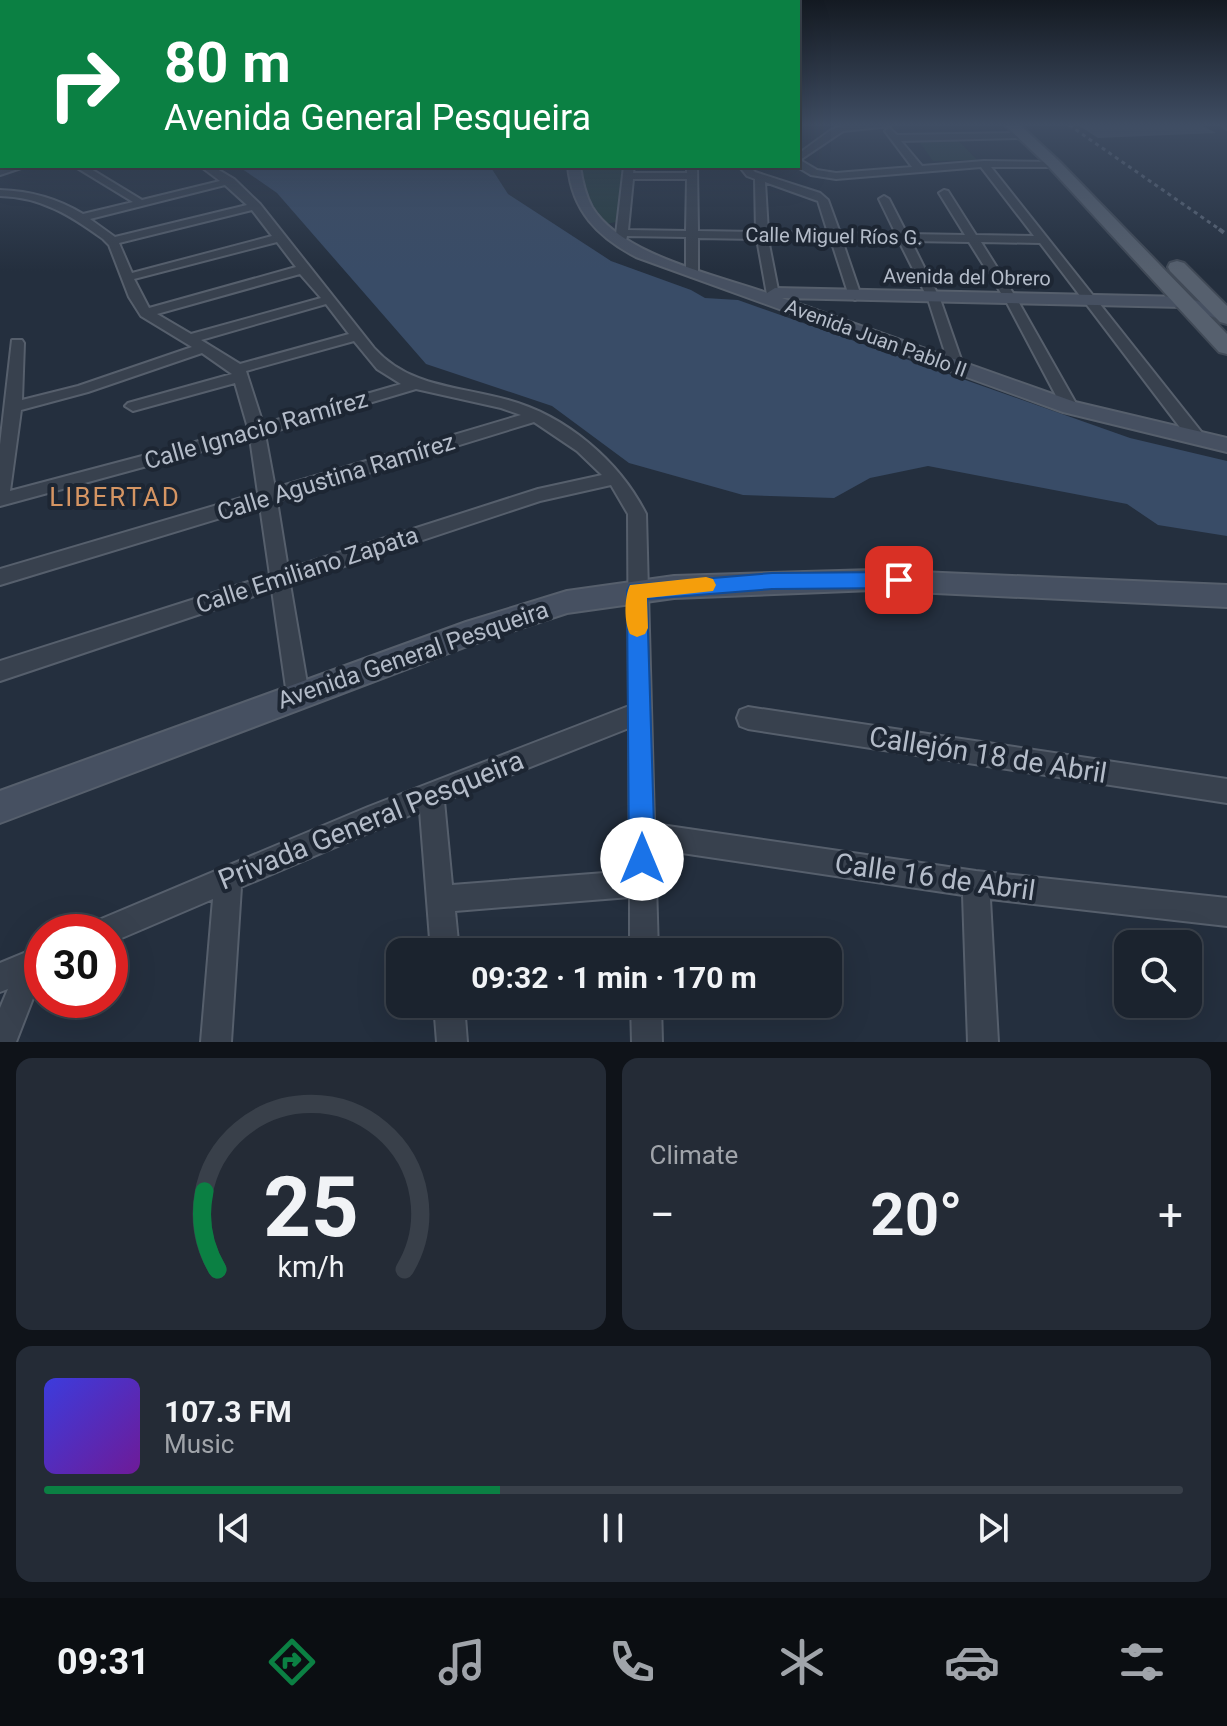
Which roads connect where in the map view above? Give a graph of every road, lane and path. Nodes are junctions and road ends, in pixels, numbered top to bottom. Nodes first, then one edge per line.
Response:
1 (92, 174) edge
2 (218, 174) edge
3 (575, 174) edge
4 (629, 174) edge
5 (692, 174) edge
6 (753, 174) edge
7 (819, 174) edge
8 (864, 174) edge
9 (992, 174) edge
10 (1063, 174) edge
11 (1073, 174) edge
12 (760, 178) junction
13 (230, 181) junction
14 (0, 193) edge
15 (944, 193) dead end
16 (884, 199) dead end
17 (138, 201) junction
18 (256, 206) junction
19 (82, 218) junction
20 (693, 233) junction
21 (762, 235) junction
22 (835, 236) junction
23 (281, 237) junction
24 (622, 238) junction
25 (904, 238) junction
26 (972, 239) junction
27 (1045, 240) junction
28 (113, 241) junction
29 (303, 269) junction
30 (692, 273) junction
31 (129, 277) junction
32 (773, 296) junction
33 (855, 296) junction
34 (330, 299) junction
35 (934, 299) junction
36 (1012, 301) junction
37 (1091, 301) junction
38 (1185, 302) junction
39 (146, 313) junction
40 (1226, 317) edge
41 (358, 336) junction
42 (190, 339) junction
43 (17, 343) dead end
44 (205, 347) junction
45 (1227, 347) edge
46 (957, 368) junction
47 (240, 373) junction
48 (419, 383) junction
49 (133, 406) dead end
50 (14, 407) junction
51 (1070, 407) junction
52 (534, 417) junction
53 (257, 431) junction
54 (1197, 438) junction
55 (1227, 445) edge
56 (617, 478) junction
57 (0, 498) edge
58 (268, 498) junction
59 (0, 577) edge
60 (281, 578) junction
61 (637, 591) junction
62 (1227, 596) edge
63 (0, 671) edge
64 (298, 695) junction
65 (639, 713) junction
66 (748, 718) dead end
67 (1227, 791) edge
68 (431, 794) junction
69 (0, 807) edge
70 (643, 835) junction
71 (228, 878) junction
72 (641, 883) junction
73 (976, 884) junction
74 (441, 899) junction
75 (1227, 912) edge
76 (128, 922) edge
77 (444, 938) edge
78 (643, 938) edge
79 (24, 968) edge
80 (0, 978) edge
81 (24, 991) edge
82 (450, 1018) edge
83 (646, 1018) edge
84 (1, 1042) edge
85 (216, 1042) edge
86 (452, 1042) edge
87 (647, 1042) edge
88 (983, 1042) edge

1 - 17 street
2 - 13 street
3 - 24 main road, Avenida Juan Pablo II
4 - 24 street
5 - 20 street
6 - 12 street
7 - 8 street
9 - 27 street
10 - 38 main road
11 - 40 main road
12 - 21 street
12 - 22 street
13 - 17 street
13 - 18 street
14 - 19 street
15 - 26 street
16 - 25 street
17 - 19 street
18 - 23 street
18 - 28 street
19 - 28 street
20 - 21 street, Calle Miguel Ríos G.
20 - 24 street, Calle Miguel Ríos G.
20 - 30 street
21 - 22 street, Calle Miguel Ríos G.
21 - 32 street
22 - 25 street, Calle Miguel Ríos G.
22 - 33 street
23 - 29 street
23 - 31 street
24 - 30 main road, Avenida Juan Pablo II
25 - 26 street, Calle Miguel Ríos G.
25 - 35 street
26 - 27 street, Calle Miguel Ríos G.
26 - 36 street
27 - 37 street
28 - 31 street
29 - 34 street
29 - 39 street
30 - 32 main road, Avenida Juan Pablo II
31 - 39 street
32 - 33 main road, Avenida del Obrero
32 - 46 main road, Avenida Juan Pablo II
33 - 35 main road, Avenida del Obrero
34 - 41 street
34 - 42 street
35 - 36 main road, Avenida del Obrero
35 - 46 street
36 - 37 main road, Avenida del Obrero
36 - 51 street
37 - 38 main road, Avenida del Obrero
37 - 54 street
38 - 40 main road, Avenida del Obrero
38 - 45 main road
39 - 42 street
41 - 47 street
41 - 48 street
42 - 44 street
43 - 50 street
44 - 47 street
44 - 50 street
46 - 51 main road, Avenida Juan Pablo II
47 - 49 street
47 - 53 street
48 - 52 street
48 - 53 street, Calle Ignacio Ramírez
50 - 57 street
51 - 54 main road, Avenida Juan Pablo II
52 - 56 street
52 - 58 street, Calle Agustina Ramírez
53 - 57 street, Calle Ignacio Ramírez
53 - 58 street
54 - 55 main road, Avenida Juan Pablo II
56 - 60 street, Calle Emiliano Zapata
56 - 61 street
58 - 59 street, Calle Agustina Ramírez
58 - 60 street
60 - 63 street, Calle Emiliano Zapata
60 - 64 street
61 - 62 main road, Avenida General Pesqueira
61 - 64 main road, Avenida General Pesqueira
61 - 65 street
64 - 69 main road, Avenida General Pesqueira
65 - 68 street, Privada General Pesqueira
65 - 70 street
66 - 67 street, Callejón 18 de Abril
68 - 71 street, Privada General Pesqueira
68 - 74 street
70 - 72 street
70 - 73 street, Calle 16 de Abril
71 - 76 street, Privada General Pesqueira
71 - 85 street
72 - 74 street
72 - 78 street
73 - 75 street, Calle 16 de Abril
73 - 88 street
74 - 77 street
79 - 80 street
81 - 84 street
82 - 86 street
83 - 87 street

